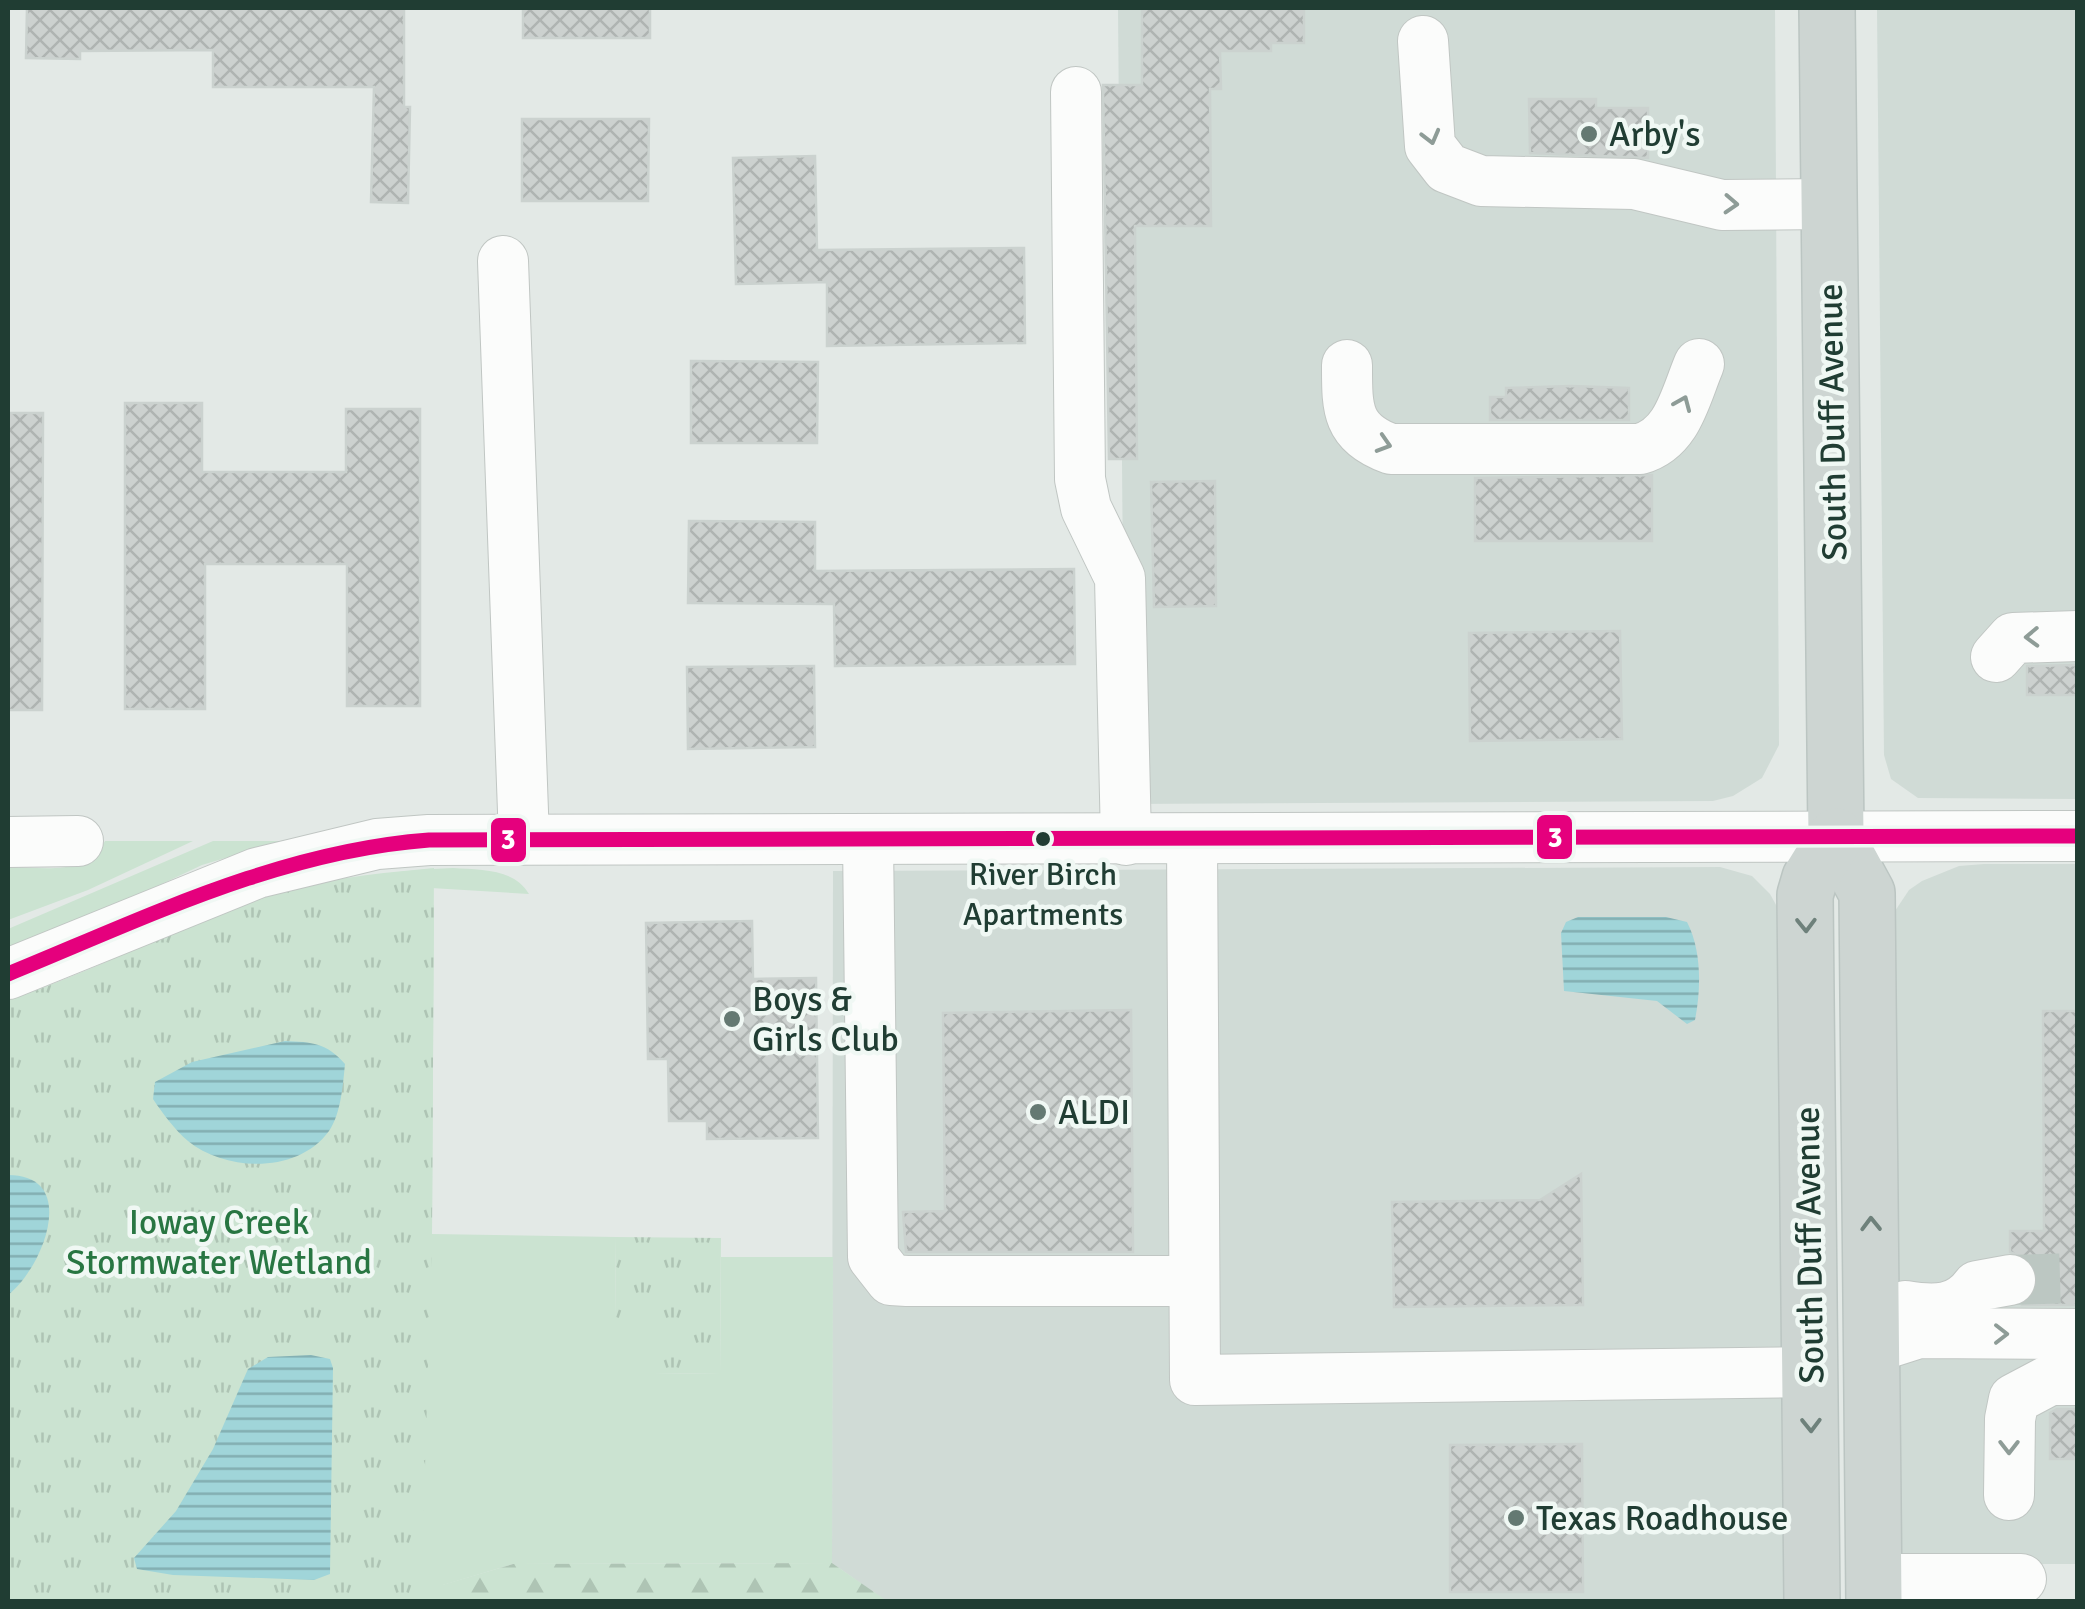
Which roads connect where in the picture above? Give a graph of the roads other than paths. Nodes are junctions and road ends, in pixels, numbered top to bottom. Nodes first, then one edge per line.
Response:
1 (1827, 8) edge
2 (1423, 40) dead end
3 (1076, 92) dead end
4 (1830, 204) junction
5 (504, 262) dead end
6 (1699, 364) dead end
7 (1347, 365) dead end
8 (2078, 636) edge
9 (1996, 658) dead end
10 (1836, 836) junction
11 (2078, 836) edge
12 (524, 840) junction
13 (868, 840) junction
14 (1126, 840) junction
15 (1192, 840) junction
16 (78, 841) dead end
17 (8, 842) edge
18 (8, 974) edge
19 (2010, 1280) tunnel mouth
20 (1194, 1281) junction
21 (1872, 1295) junction
22 (2078, 1334) edge
23 (1872, 1348) junction
24 (1810, 1372) junction
25 (2078, 1380) edge
26 (2009, 1494) dead end
27 (2022, 1580) dead end
28 (1873, 1590) edge
29 (1812, 1602) edge

1 - 4 main road, South Duff Avenue
2 -> 4 street
3 - 14 street
4 - 10 main road, South Duff Avenue
5 - 12 street
7 -> 6 street
8 -> 9 street
10 - 11 street
10 - 15 street
21 -> 10 main road, South Duff Avenue
10 -> 24 main road, South Duff Avenue
12 - 13 street
12 - 18 street
13 - 14 street
13 - 20 street
14 - 15 street
15 - 20 street
16 - 17 street
19 - 21 street
20 - 24 street
21 - 23 main road, South Duff Avenue
23 -> 22 street
23 - 28 main road, South Duff Avenue
24 -> 29 main road, South Duff Avenue
25 -> 26 street
27 - 28 street

